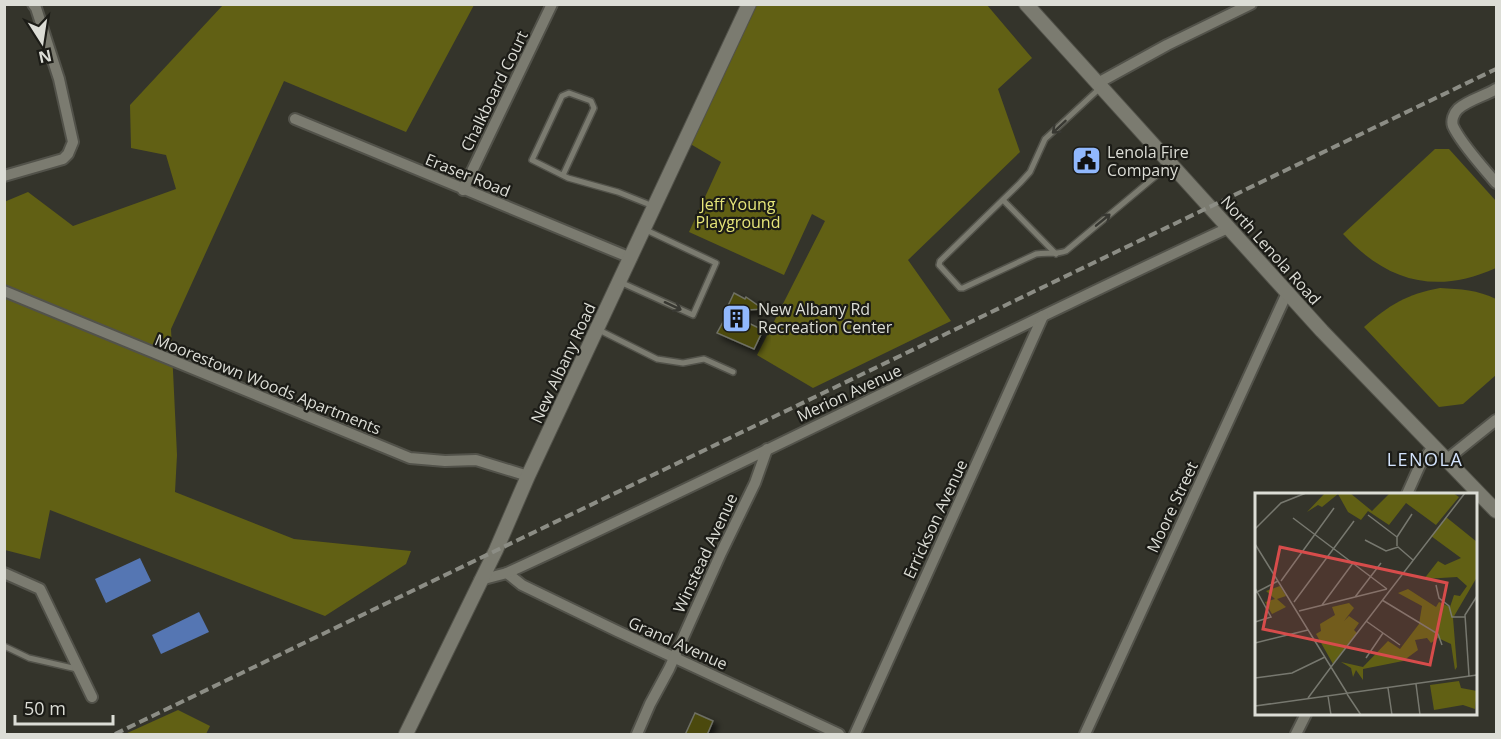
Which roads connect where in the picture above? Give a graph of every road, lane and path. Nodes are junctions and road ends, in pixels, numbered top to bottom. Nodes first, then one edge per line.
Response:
1 (33, 4) edge
2 (552, 4) edge
3 (749, 4) edge
4 (1026, 4) edge
5 (1251, 4) edge
6 (1100, 85) junction
7 (1497, 90) edge
8 (295, 119) dead end
9 (1171, 164) junction
10 (4, 176) edge
11 (563, 176) junction
12 (1497, 183) edge
13 (463, 190) junction
14 (1003, 200) junction
15 (653, 206) junction
16 (1228, 228) junction
17 (643, 230) junction
18 (1056, 254) junction
19 (631, 258) junction
20 (620, 282) junction
21 (4, 291) edge
22 (1287, 293) junction
23 (1043, 316) junction
24 (598, 329) junction
25 (734, 372) dead end
26 (1497, 420) edge
27 (1434, 447) junction
28 (767, 449) junction
29 (1446, 460) junction
30 (528, 476) junction
31 (1408, 493) edge
32 (1497, 511) edge
33 (4, 573) edge
34 (507, 573) junction
35 (480, 580) junction
36 (4, 646) edge
37 (674, 657) junction
38 (79, 670) junction
39 (92, 697) dead end
40 (1306, 715) edge
41 (406, 735) edge
42 (637, 735) edge
43 (839, 735) edge
44 (855, 735) edge
45 (1085, 735) edge
46 (1296, 735) edge

1 - 10 street
2 - 13 street, Chalkboard Court
3 - 15 main road, New Albany Road
4 - 6 main road, North Lenola Road
5 - 6 street
6 - 9 main road, North Lenola Road
6 -> 14 lane
7 - 12 street
8 - 13 street, Eraser Road
9 - 16 main road, North Lenola Road
18 -> 9 lane
11 - 11 lane
11 - 15 lane
13 - 19 street, Eraser Road
14 - 18 lane
14 - 18 lane
15 - 17 main road, New Albany Road
16 - 22 main road, North Lenola Road
16 - 23 street, Merion Avenue
17 - 19 main road, New Albany Road
20 -> 17 lane
19 - 20 main road, New Albany Road
20 - 24 main road, New Albany Road
21 - 30 street, Moorestown Woods Apartments
22 - 27 main road, North Lenola Road
22 - 45 street, Moore Street
23 - 28 street, Merion Avenue
23 - 44 street, Errickson Avenue
24 - 25 lane
24 - 30 main road, New Albany Road
26 - 29 street
27 - 29 main road, North Lenola Road
27 - 31 street
28 - 34 street, Merion Avenue
28 - 37 street, Winstead Avenue
29 - 32 main road, North Lenola Road
30 - 35 main road, New Albany Road
33 - 38 street
34 - 35 street, Merion Avenue
34 - 37 street, Grand Avenue
35 - 41 main road, New Albany Road
36 - 38 lane
37 - 42 street, Winstead Avenue
37 - 43 street, Grand Avenue
38 - 39 street
40 - 46 street

